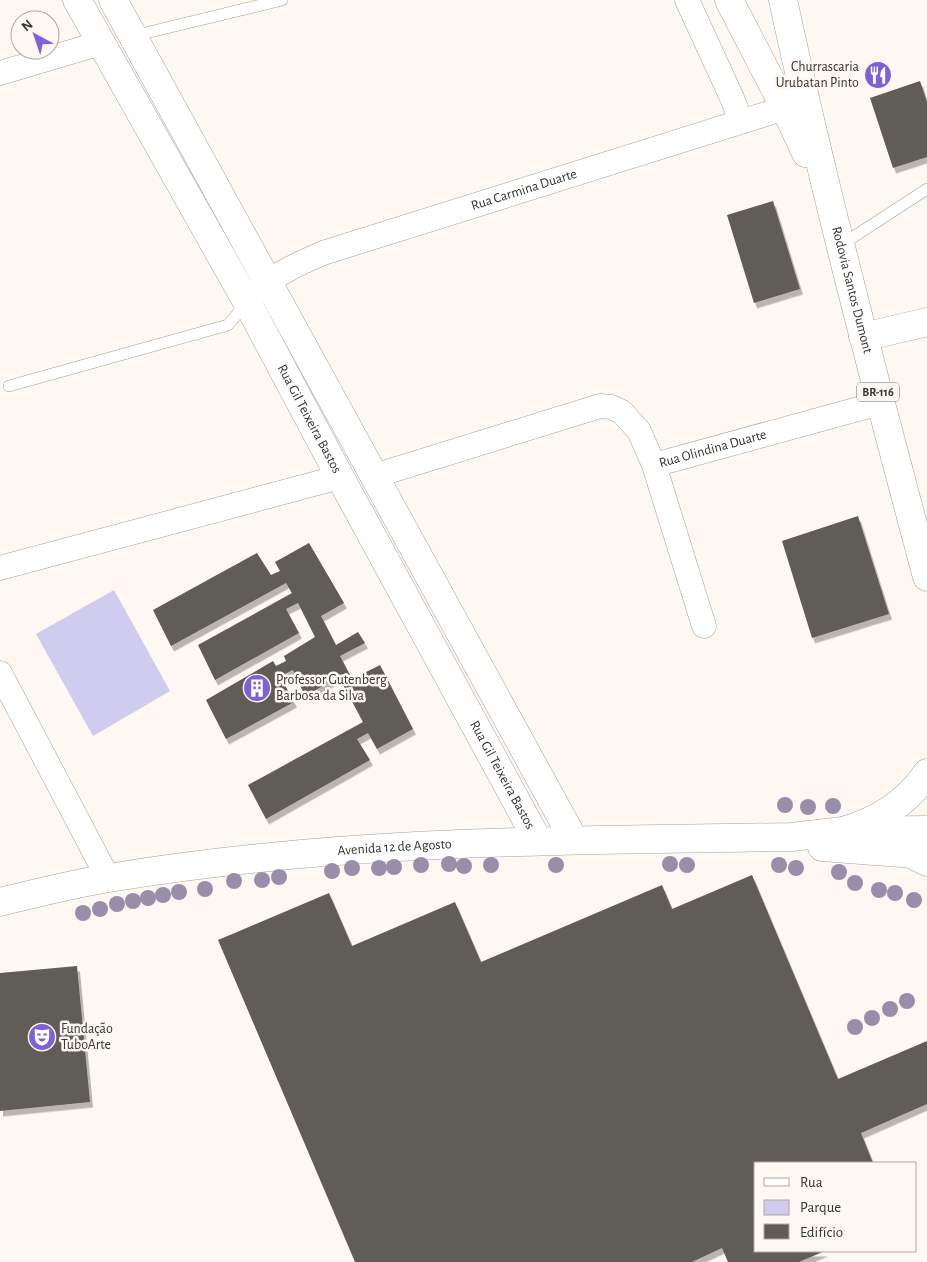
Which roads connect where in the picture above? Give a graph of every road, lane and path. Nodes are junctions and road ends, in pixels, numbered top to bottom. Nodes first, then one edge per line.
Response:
1 (77, 0) edge
2 (113, 0) edge
3 (282, 0) edge
4 (687, 0) edge
5 (729, 0) edge
6 (783, 0) edge
7 (133, 36) junction
8 (100, 43) junction
9 (0, 73) edge
10 (785, 108) junction
11 (741, 121) junction
12 (927, 189) edge
13 (831, 205) junction
14 (841, 245) junction
15 (267, 281) junction
16 (247, 302) junction
17 (927, 322) edge
18 (863, 337) junction
19 (8, 386) dead end
20 (880, 403) junction
21 (654, 465) junction
22 (374, 476) junction
23 (340, 477) junction
24 (0, 568) edge
25 (927, 577) edge
26 (704, 626) dead end
27 (0, 673) edge
28 (927, 773) edge
29 (927, 830) edge
30 (843, 831) junction
31 (792, 837) junction
32 (574, 840) junction
33 (538, 841) junction
34 (922, 857) edge
35 (108, 878) junction
36 (0, 902) edge

1 - 8 main road, Rua Gil Teixeira Bastos
2 - 7 main road, Rua Gil Teixeira Bastos
3 - 7 lane
4 - 11 street
5 - 10 main road
6 - 13 main road, Rodovia Santos Dumont / BR-116
7 - 15 main road, Rua Gil Teixeira Bastos
8 - 9 street
8 - 16 main road, Rua Gil Teixeira Bastos
10 - 11 street, Rua Carmina Duarte
10 - 13 main road
11 - 15 street, Rua Carmina Duarte
12 - 14 lane
13 - 14 main road, Rodovia Santos Dumont / BR-116
14 - 18 main road, Rodovia Santos Dumont / BR-116
15 - 16 street, Rua Carmina Duarte
15 - 22 main road, Rua Gil Teixeira Bastos
16 - 19 lane
16 - 23 main road, Rua Gil Teixeira Bastos
17 - 18 main road
18 - 20 main road, Rodovia Santos Dumont / BR-116
20 - 21 street, Rua Olindina Duarte
20 - 25 main road, Rodovia Santos Dumont / BR-116
21 - 22 street, Rua Olindina Duarte
21 - 26 street
22 - 32 main road, Rua Gil Teixeira Bastos
23 - 24 street
23 - 33 main road, Rua Gil Teixeira Bastos
27 - 35 street
28 - 30 main road
29 - 30 main road
30 - 31 main road
31 - 32 main road, Avenida 12 de Agosto
31 - 34 main road
32 - 33 main road, Avenida 12 de Agosto
33 - 35 main road, Avenida 12 de Agosto
35 - 36 main road, Avenida 12 de Agosto

